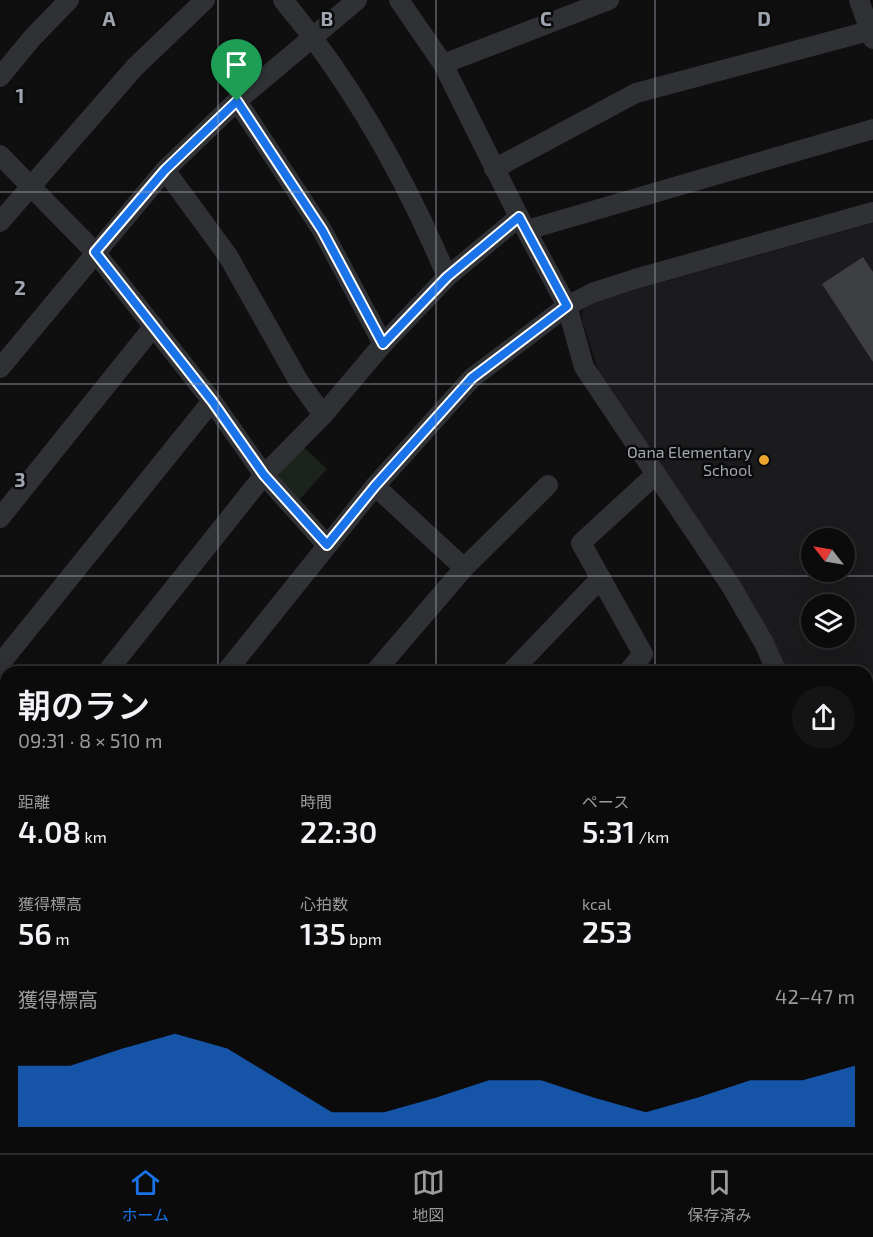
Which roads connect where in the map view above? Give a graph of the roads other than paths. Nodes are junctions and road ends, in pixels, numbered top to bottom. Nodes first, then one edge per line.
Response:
1 (69, 0) edge
2 (205, 0) edge
3 (283, 0) edge
4 (357, 0) edge
5 (399, 0) edge
6 (609, 0) edge
7 (859, 0) edge
8 (872, 33) edge
9 (312, 35) junction
10 (443, 64) junction
11 (0, 77) edge
12 (237, 101) junction
13 (873, 129) edge
14 (0, 155) edge
15 (494, 169) junction
16 (165, 170) junction
17 (32, 184) junction
18 (873, 212) edge
19 (0, 222) edge
20 (523, 224) junction
21 (95, 252) junction
22 (447, 277) junction
23 (567, 306) junction
24 (154, 326) junction
25 (383, 344) junction
26 (0, 368) edge
27 (212, 401) junction
28 (323, 415) junction
29 (656, 474) junction
30 (264, 475) junction
31 (548, 485) dead end
32 (375, 486) junction
33 (0, 518) edge
34 (327, 545) junction
35 (464, 568) junction
36 (601, 578) junction
37 (0, 664) edge
38 (112, 666) edge
39 (231, 666) edge
40 (380, 666) edge
41 (517, 666) edge
42 (633, 666) edge
43 (774, 666) edge

1 - 11 street
2 - 17 street
3 - 9 street
4 - 9 street
5 - 10 street
6 - 10 street
7 - 8 street
8 - 15 street
9 - 12 street
9 - 22 street
10 - 15 street
12 - 16 street
12 - 25 street
13 - 20 street
14 - 17 street
15 - 20 street
16 - 21 street
16 - 28 street
17 - 19 street
17 - 21 street
18 - 23 street
20 - 22 street
20 - 23 street
21 - 24 street
21 - 26 street
22 - 25 street
23 - 29 street
23 - 32 street
24 - 27 street
24 - 33 street
25 - 28 street
27 - 30 street
27 - 37 street
28 - 30 street
29 - 36 street
29 - 43 street
30 - 34 street
30 - 38 street
31 - 35 street
32 - 34 street
32 - 35 street
34 - 39 street
35 - 40 street
36 - 41 street
36 - 42 street

